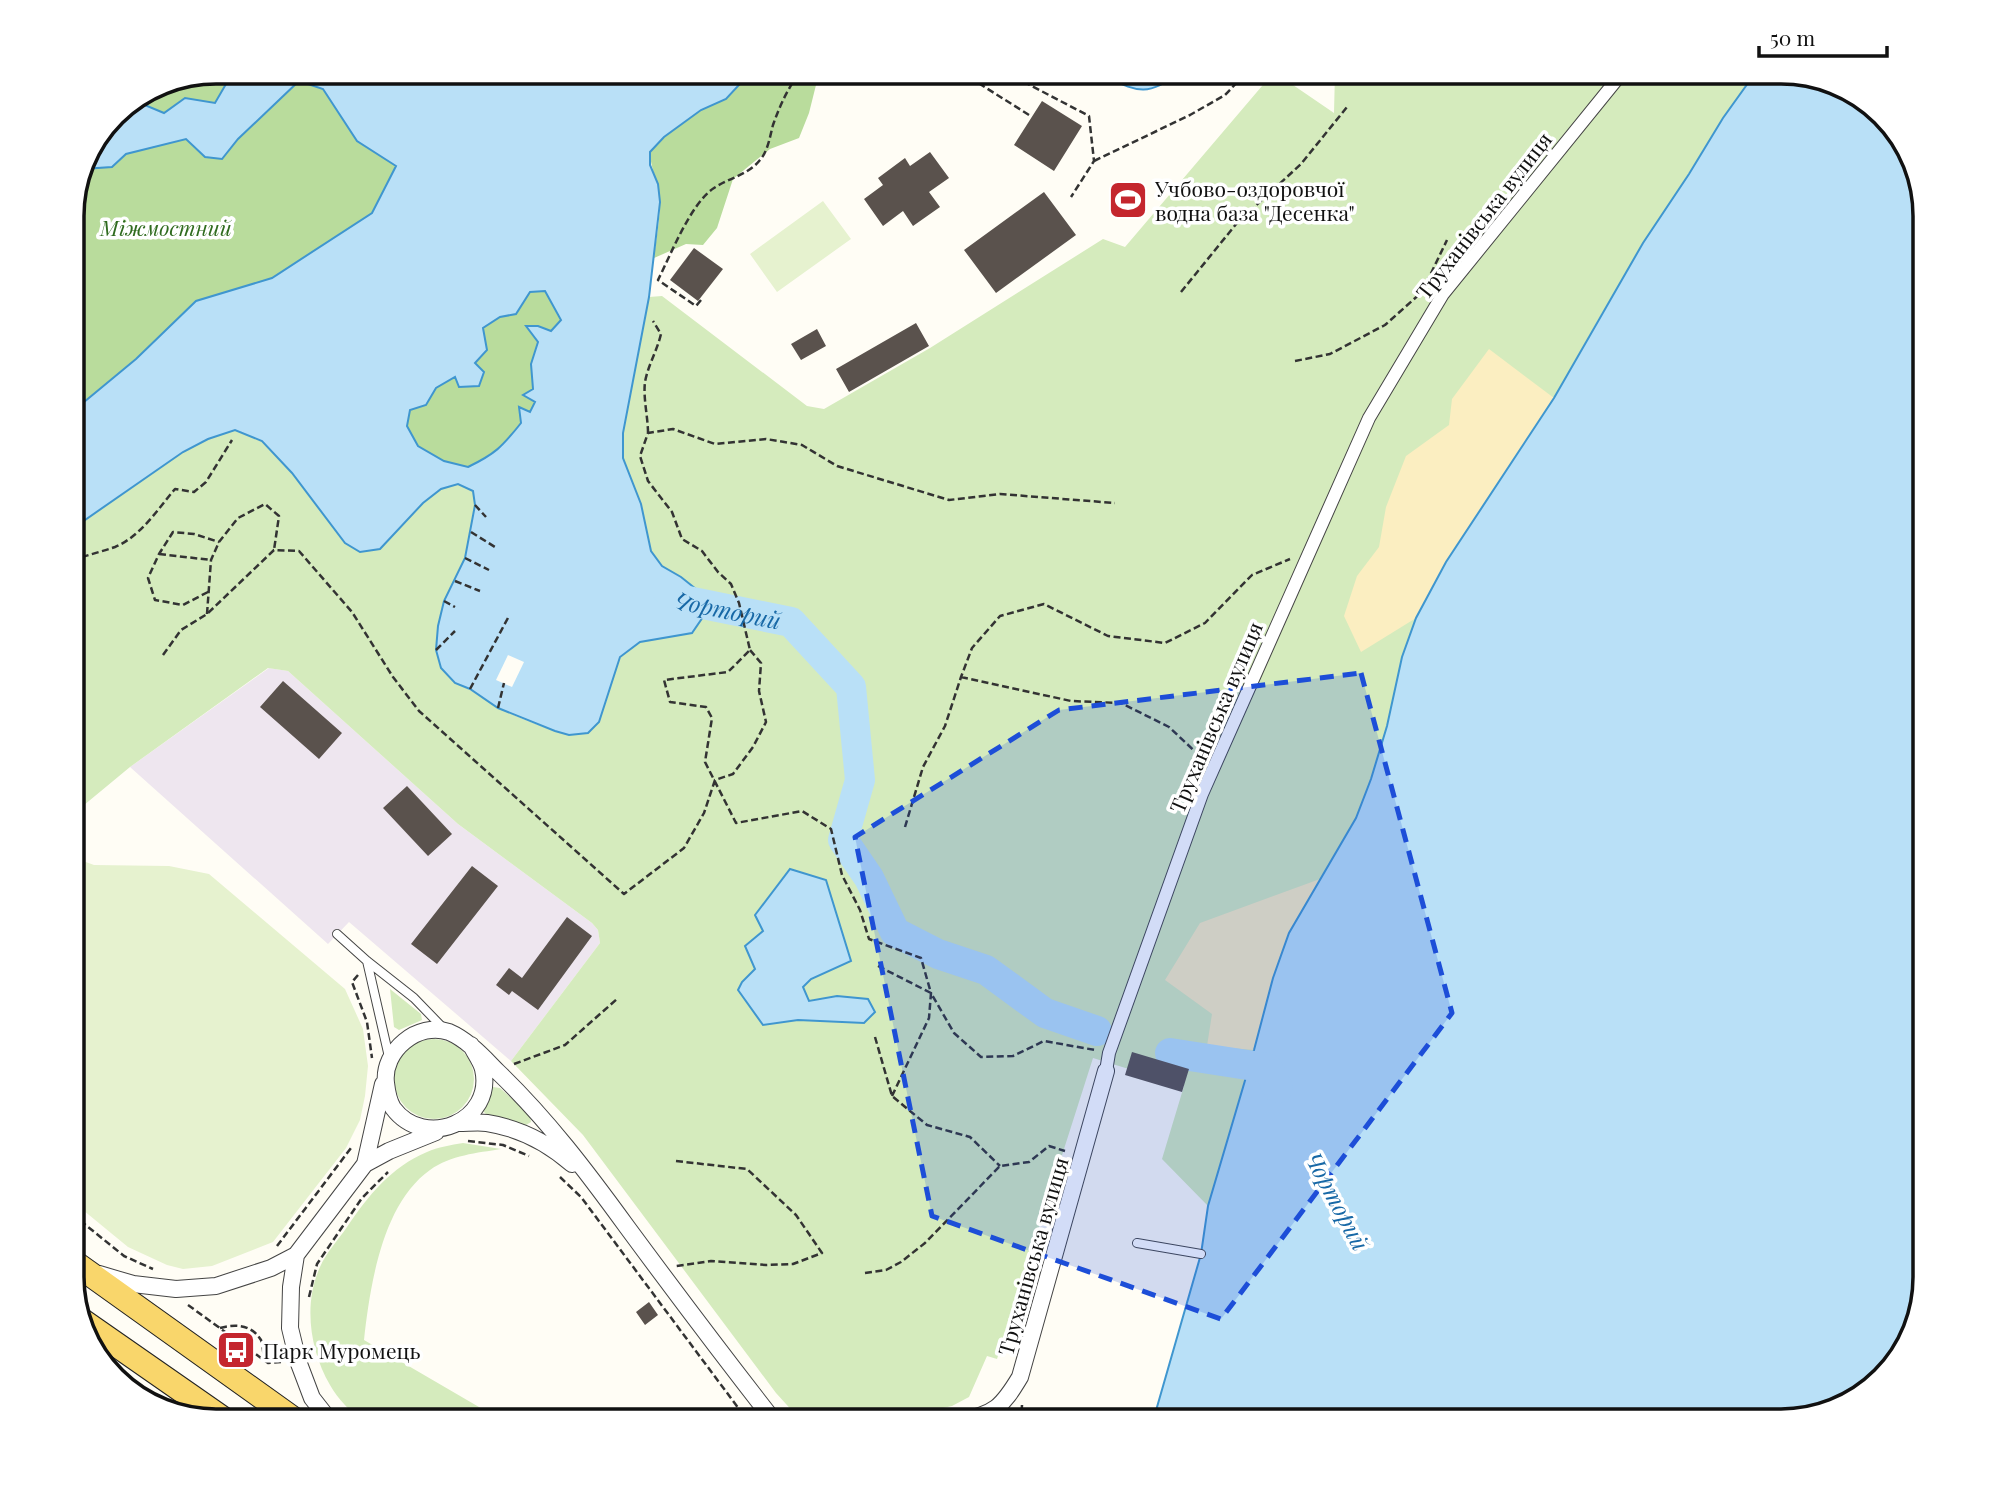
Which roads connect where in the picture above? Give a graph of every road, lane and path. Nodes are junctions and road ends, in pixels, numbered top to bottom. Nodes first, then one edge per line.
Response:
1 (791, 84) edge
2 (980, 84) edge
3 (1028, 84) edge
4 (1236, 84) edge
5 (1613, 84) edge
6 (1347, 107) dead end
7 (1029, 115) dead end
8 (1094, 161) junction
9 (1071, 197) dead end
10 (1447, 240) dead end
11 (1181, 292) dead end
12 (701, 300) dead end
13 (653, 321) dead end
14 (1295, 361) dead end
15 (648, 433) junction
16 (232, 440) dead end
17 (1115, 503) dead end
18 (475, 505) dead end
19 (486, 517) dead end
20 (471, 531) dead end
21 (219, 542) junction
22 (495, 547) dead end
23 (274, 550) junction
24 (1309, 551) junction
25 (159, 554) junction
26 (84, 556) edge
27 (466, 558) dead end
28 (211, 560) junction
29 (489, 570) dead end
30 (455, 581) dead end
31 (208, 592) junction
32 (480, 592) dead end
33 (444, 601) dead end
34 (455, 607) dead end
35 (207, 614) junction
36 (509, 616) dead end
37 (455, 631) dead end
38 (436, 650) dead end
39 (750, 650) junction
40 (163, 655) dead end
41 (961, 677) junction
42 (505, 683) dead end
43 (470, 689) dead end
44 (498, 708) dead end
45 (1214, 768) junction
46 (715, 780) junction
47 (905, 827) dead end
48 (337, 934) dead end
49 (367, 961) junction
50 (878, 966) dead end
51 (931, 993) junction
52 (617, 999) dead end
53 (447, 1032) junction
54 (875, 1037) dead end
55 (471, 1045) junction
56 (1109, 1053) junction
57 (373, 1063) dead end
58 (511, 1066) dead end
59 (387, 1067) junction
60 (1106, 1071) joint
61 (892, 1096) junction
62 (452, 1126) junction
63 (356, 1138) dead end
64 (463, 1140) dead end
65 (534, 1158) dead end
66 (1081, 1159) junction
67 (676, 1161) dead end
68 (365, 1164) junction
69 (1000, 1166) junction
70 (393, 1167) dead end
71 (554, 1171) dead end
72 (596, 1185) junction
73 (84, 1224) edge
74 (1137, 1243) dead end
75 (276, 1246) dead end
76 (1201, 1254) dead end
77 (296, 1255) junction
78 (676, 1266) dead end
79 (84, 1268) edge
80 (84, 1271) edge
81 (865, 1273) dead end
82 (186, 1296) junction
83 (308, 1304) dead end
84 (220, 1328) junction
85 (96, 1330) edge
86 (264, 1358) dead end
87 (298, 1362) junction
88 (208, 1409) edge
89 (279, 1409) edge
90 (327, 1409) edge
91 (739, 1409) edge
92 (774, 1409) edge
93 (994, 1409) edge

1 - 12 path
2 - 7 path
3 - 8 path
4 - 8 path
5 - 24 street, Труханівська вулиця
6 - 11 path
8 - 9 path
10 - 14 path
13 - 15 path
15 - 17 path
15 - 39 path
16 - 26 path
18 - 19 path
20 - 22 path
21 - 23 path
21 - 25 path
21 - 28 path
23 - 35 path
23 - 46 path
24 - 41 path
24 - 45 street, Труханівська вулиця
25 - 28 path
25 - 31 path
27 - 29 path
28 - 31 path
30 - 32 path
31 - 35 path
33 - 34 path
35 - 40 path
36 - 43 path
37 - 38 path
39 - 46 path
39 - 46 path
41 - 45 path
41 - 47 path
42 - 44 path
45 - 56 street, Труханівська вулиця
46 - 51 path
48 - 49 lane
49 - 53 lane
49 - 57 path
49 - 59 lane
50 - 51 path
51 - 56 path
51 - 61 path
52 - 58 path
53 - 55 street
53 - 59 street
54 - 61 path
55 - 62 street
55 - 72 street
56 - 60 street, Труханівська вулиця
59 - 62 street
59 - 68 street
60 - 66 street, Труханівська вулиця
61 - 69 path
62 - 68 street
62 - 72 street
63 - 75 path
64 - 65 path
66 - 69 path
66 - 93 street, Труханівська вулиця
67 - 78 path
68 - 77 street
69 - 81 path
70 - 83 path
71 - 91 path
72 - 92 street
73 - 82 path
74 - 76 lane
77 - 82 street
77 - 87 street
79 - 82 street
80 - 89 main road
82 - 84 path
84 - 86 path
84 - 87 path
85 - 88 main road
87 - 90 street

